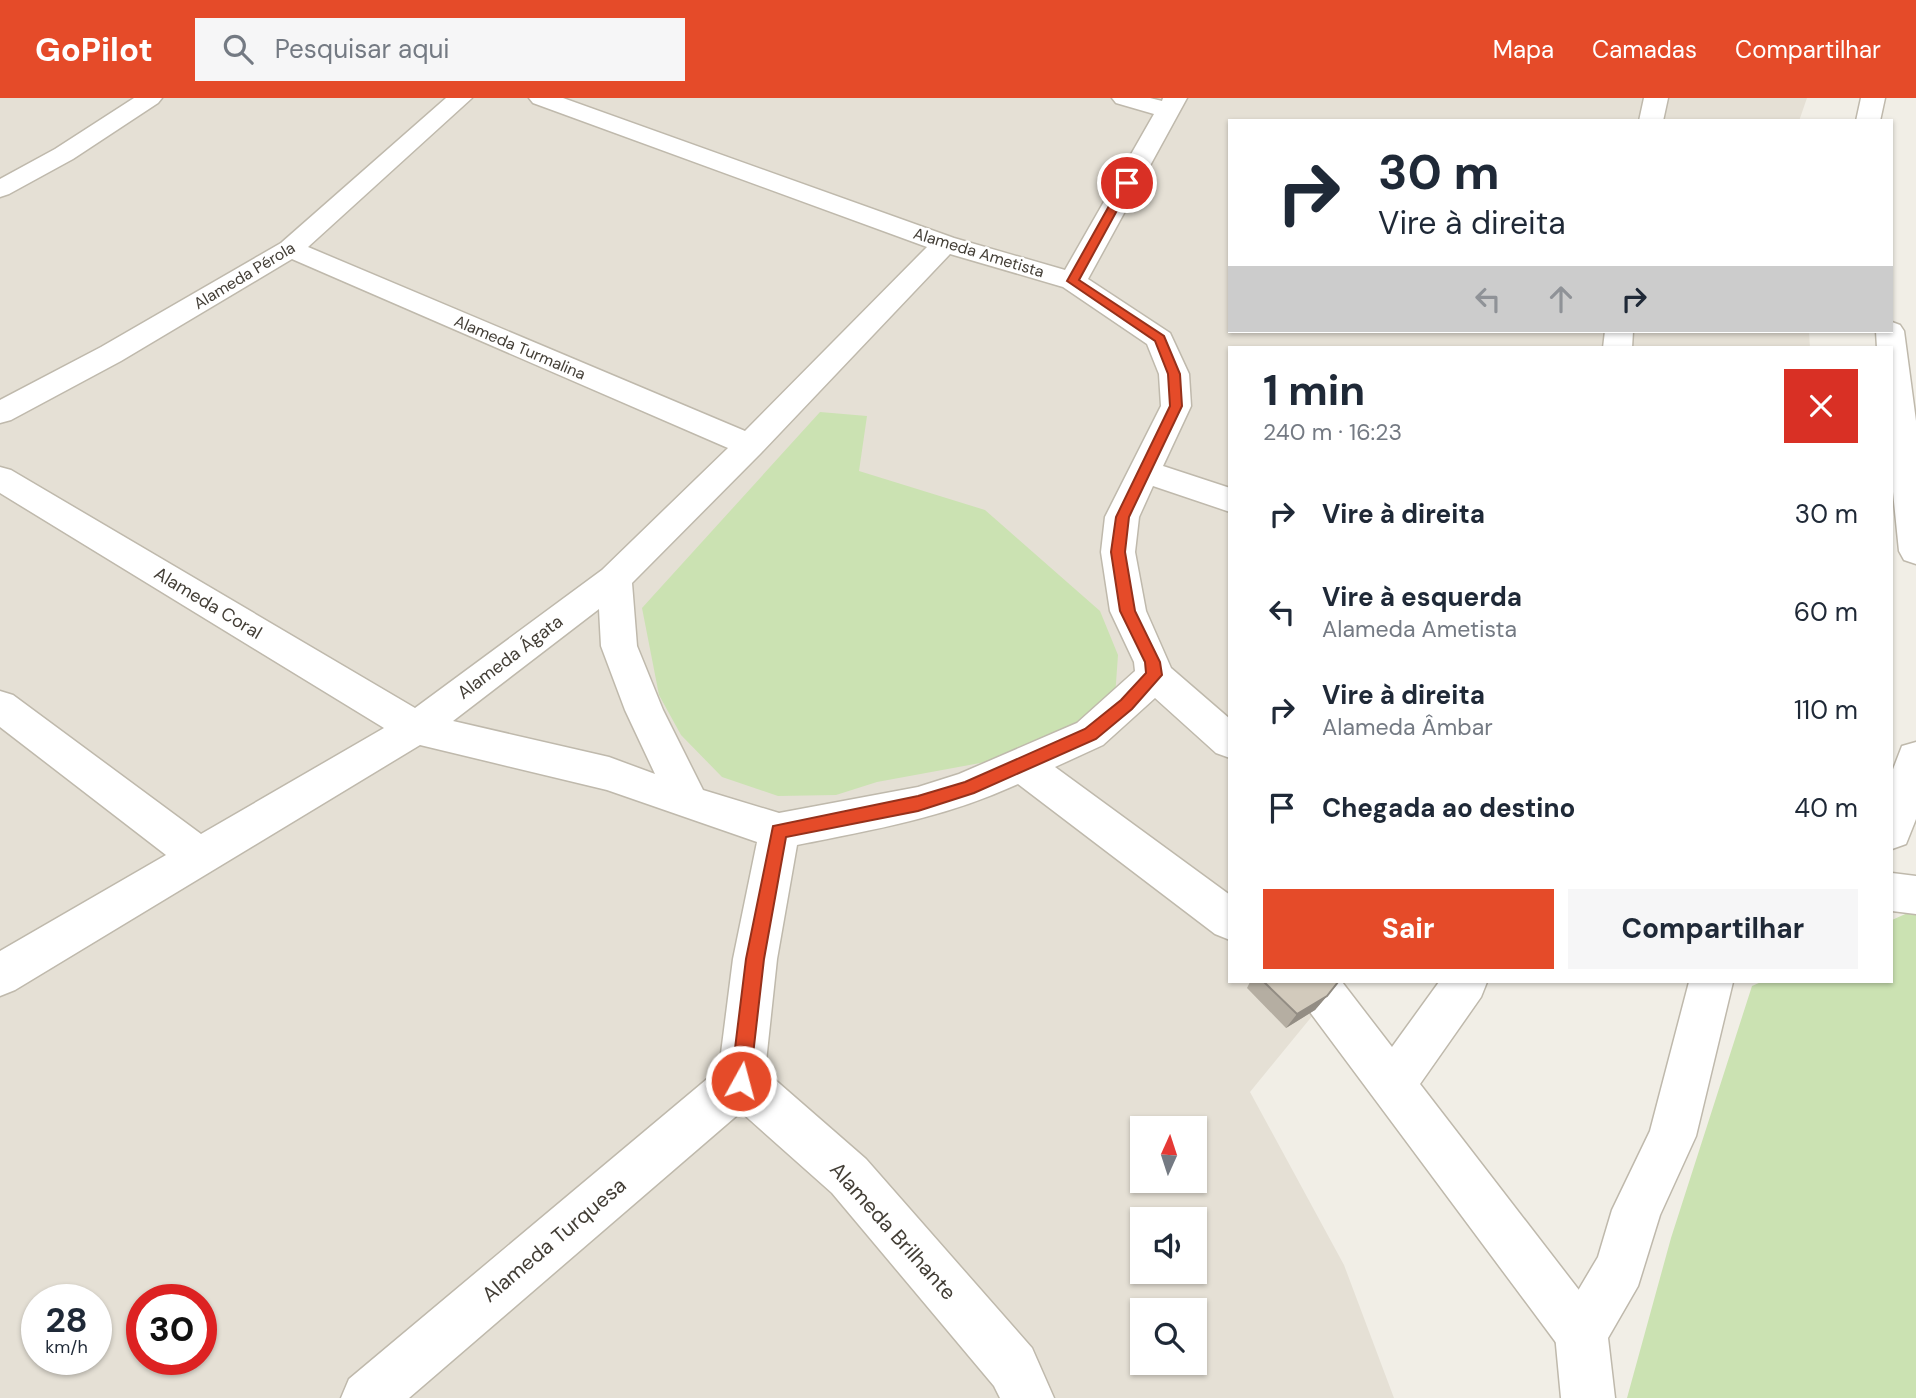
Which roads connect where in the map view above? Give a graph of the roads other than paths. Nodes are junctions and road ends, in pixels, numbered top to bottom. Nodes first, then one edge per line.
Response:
1 (150, 98) edge
2 (460, 98) edge
3 (541, 98) edge
4 (1124, 98) edge
5 (1656, 98) edge
6 (1873, 98) edge
7 (1171, 104) edge
8 (1651, 119) edge
9 (1868, 119) edge
10 (0, 189) edge
11 (945, 244) junction
12 (290, 249) junction
13 (1073, 281) junction
14 (1893, 356) edge
15 (0, 413) edge
16 (750, 445) junction
17 (1146, 472) junction
18 (0, 478) edge
19 (1228, 499) edge
20 (1916, 551) edge
21 (614, 579) junction
22 (1153, 668) junction
23 (0, 706) edge
24 (416, 728) junction
25 (1228, 740) edge
26 (1916, 758) edge
27 (1023, 765) junction
28 (689, 803) junction
29 (1893, 828) edge
30 (779, 831) junction
31 (198, 855) junction
32 (1893, 892) edge
33 (1916, 895) edge
34 (1228, 919) edge
35 (0, 975) edge
36 (1464, 983) edge
37 (1712, 983) edge
38 (1318, 985) edge
39 (741, 1081) junction
40 (1392, 1085) junction
41 (1581, 1334) junction
42 (368, 1398) edge
43 (1027, 1398) edge
44 (1588, 1398) edge

1 - 10 street
2 - 12 street, Alameda Pérola
3 - 11 street, Alameda Ametista
4 - 7 street
5 - 8 street
6 - 9 street
7 - 13 street
11 - 13 street, Alameda Ametista
11 - 16 street, Alameda Ágata
12 - 15 street, Alameda Pérola
12 - 16 street, Alameda Turmalina
13 - 17 street, Alameda Ametista
14 - 20 street
16 - 21 street, Alameda Ágata
17 - 19 street
17 - 22 street, Alameda Ametista
18 - 24 street, Alameda Coral
21 - 24 street, Alameda Ágata
21 - 28 street
22 - 25 street
22 - 27 street
23 - 31 street
24 - 28 street, Alameda Coral
24 - 31 street, Alameda Ágata
26 - 29 street
27 - 30 street
27 - 34 street
28 - 30 street, Alameda Coral
30 - 39 street
31 - 35 street, Alameda Ágata
32 - 33 street
36 - 40 street
37 - 41 street
38 - 40 street
39 - 42 street, Alameda Turquesa
39 - 43 street, Alameda Brilhante
40 - 41 street
41 - 44 street

